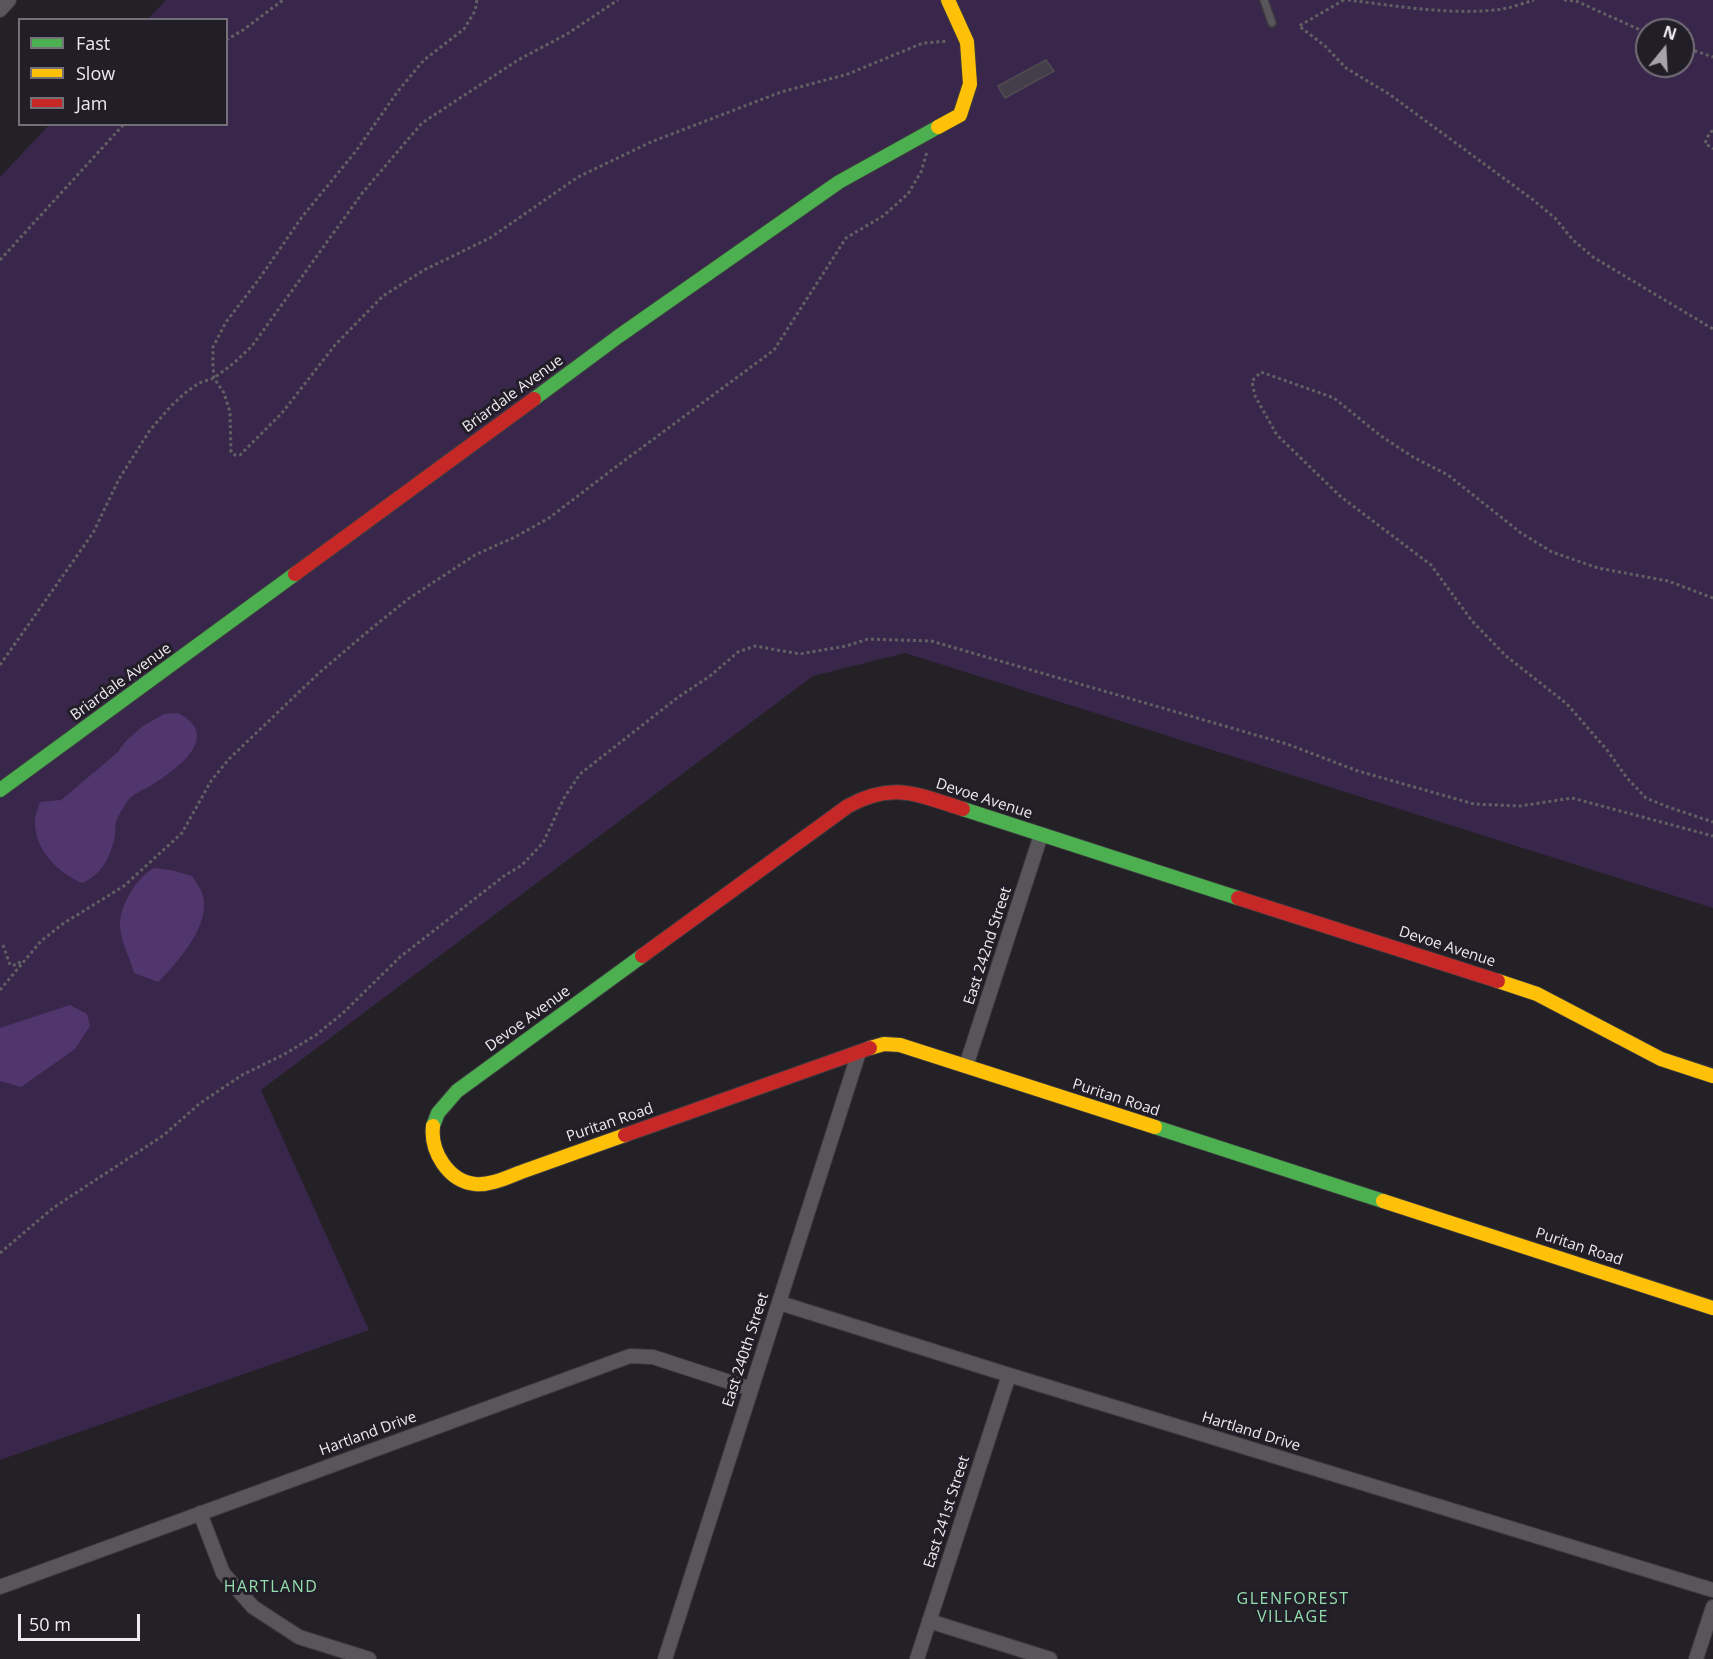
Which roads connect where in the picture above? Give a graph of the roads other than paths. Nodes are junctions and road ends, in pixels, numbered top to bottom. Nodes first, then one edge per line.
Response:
1 (9, 0) edge
2 (948, 0) edge
3 (1264, 0) edge
4 (0, 10) edge
5 (1272, 23) dead end
6 (0, 790) edge
7 (1041, 835) junction
8 (859, 1052) junction
9 (966, 1066) junction
10 (1713, 1076) edge
11 (512, 1175) joint
12 (780, 1303) junction
13 (1713, 1308) edge
14 (1008, 1375) junction
15 (751, 1389) junction
16 (200, 1513) junction
17 (0, 1587) edge
18 (1713, 1590) edge
19 (1713, 1607) edge
20 (929, 1621) junction
21 (369, 1659) edge
22 (665, 1659) edge
23 (917, 1659) edge
24 (1050, 1659) edge
25 (1696, 1659) edge

1 - 4 street
2 - 6 street, Briardale Avenue
3 - 5 lane
7 - 9 street, East 242nd Street
7 - 10 street, Devoe Avenue
7 - 11 street, Devoe Avenue
8 - 9 street, Puritan Road
8 - 11 street, Puritan Road
8 - 12 street, East 240th Street
9 - 13 street, Puritan Road
12 - 14 street, Hartland Drive
12 - 15 street, East 240th Street
14 - 18 street, Hartland Drive
14 - 20 street, East 241st Street
15 - 16 street, Hartland Drive
15 - 22 street, East 240th Street
16 - 17 street, Hartland Drive
16 - 21 street
19 - 25 street
20 - 23 street, East 241st Street
20 - 24 street

